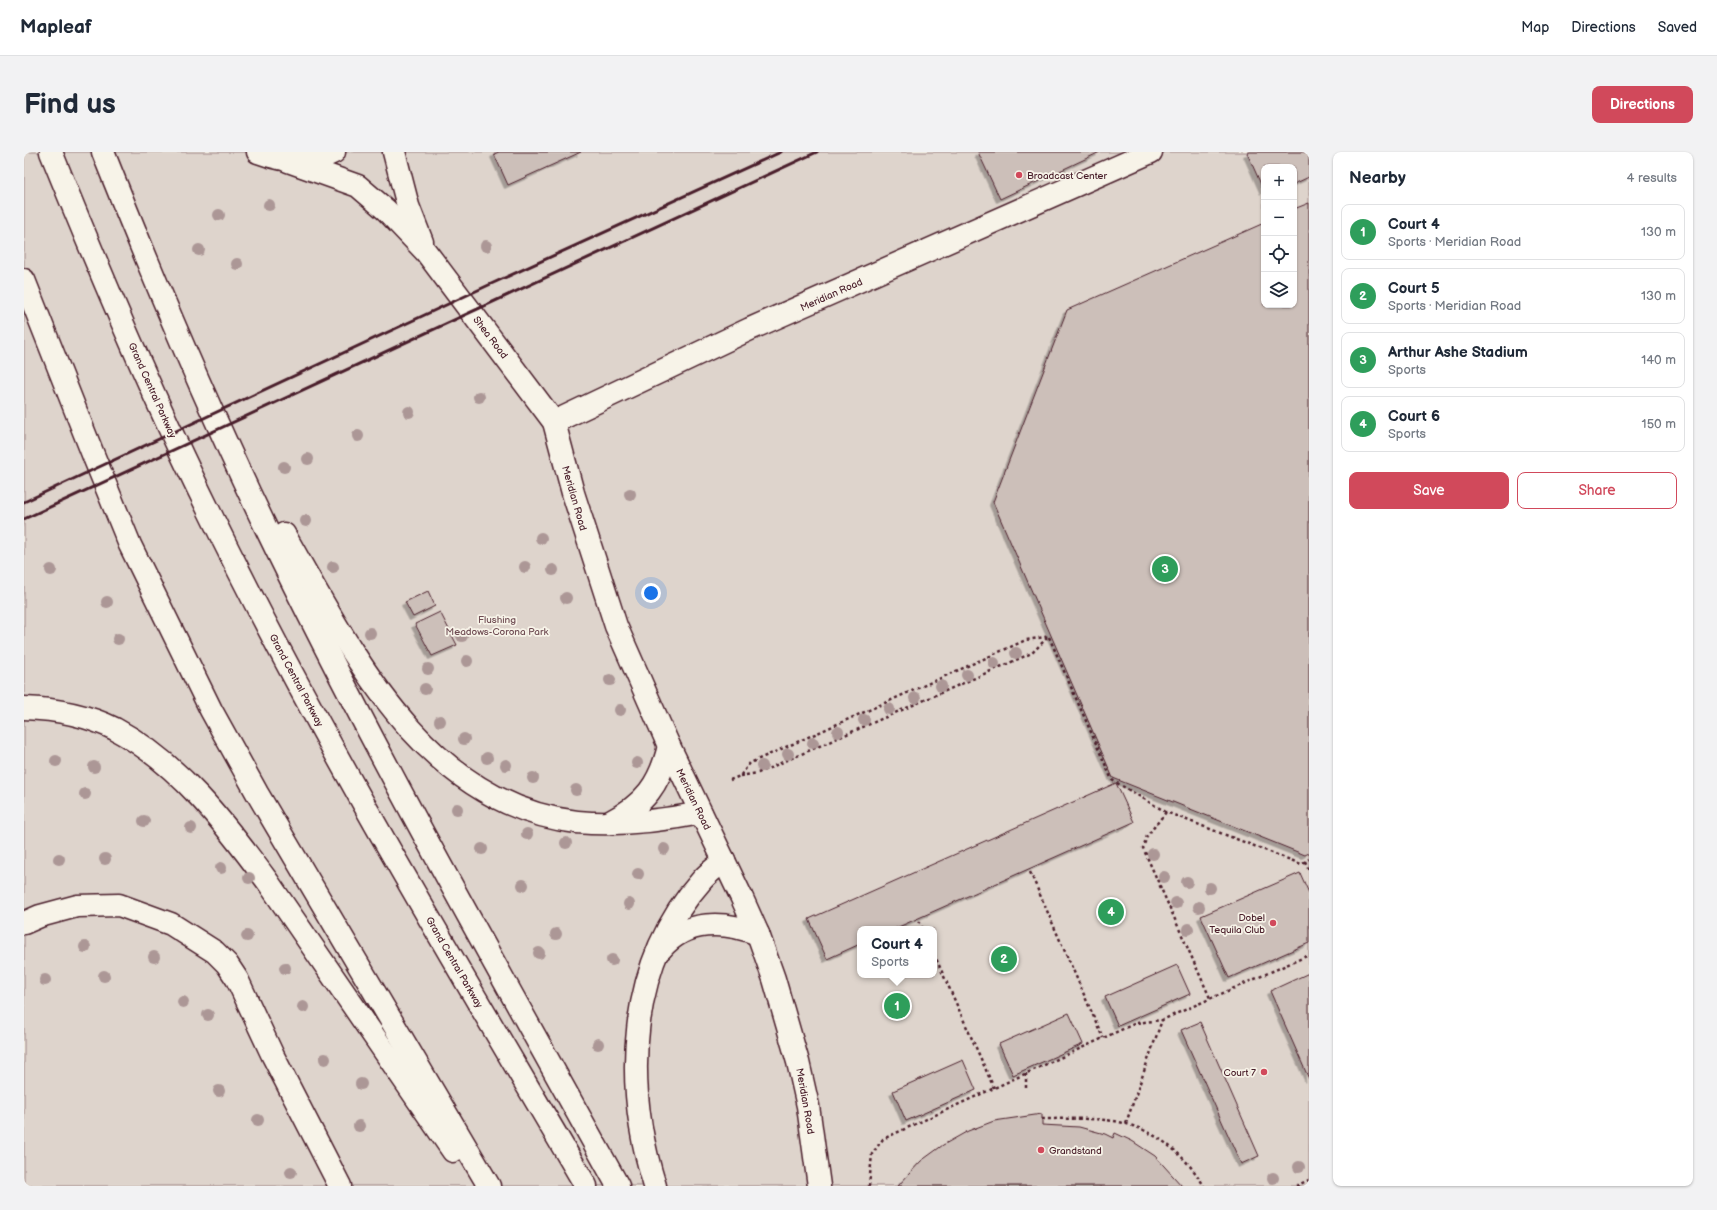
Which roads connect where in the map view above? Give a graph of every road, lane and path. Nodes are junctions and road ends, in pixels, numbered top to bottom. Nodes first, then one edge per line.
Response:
1 (50, 152) edge
2 (103, 152) edge
3 (258, 152) edge
4 (334, 152) edge
5 (394, 152) edge
6 (1151, 152) edge
7 (288, 161) junction
8 (426, 252) junction
9 (24, 280) edge
10 (202, 390) junction
11 (554, 422) junction
12 (1049, 637) junction
13 (24, 708) edge
14 (669, 746) junction
15 (740, 776) junction
16 (730, 780) dead end
17 (1166, 812) junction
18 (700, 813) junction
19 (608, 823) junction
20 (1309, 859) edge
21 (724, 860) junction
22 (1305, 861) junction
23 (1309, 871) edge
24 (1030, 872) dead end
25 (919, 921) dead end
26 (24, 923) edge
27 (922, 926) edge
28 (758, 934) junction
29 (657, 953) junction
30 (1309, 955) edge
31 (937, 961) edge
32 (1210, 998) junction
33 (1162, 1020) junction
34 (1103, 1038) junction
35 (1026, 1073) junction
36 (1026, 1087) dead end
37 (994, 1088) junction
38 (1042, 1119) dead end
39 (1126, 1123) junction
40 (1309, 1180) edge
41 (340, 1186) edge
42 (477, 1186) edge
43 (489, 1186) edge
44 (586, 1186) edge
45 (618, 1186) edge
46 (655, 1186) edge
47 (819, 1186) edge
48 (869, 1186) edge
49 (1204, 1186) edge
50 (1296, 1186) edge

1 - 44 main road, Grand Central Parkway
2 - 10 main road
3 - 7 main road
4 - 7 main road
5 - 8 main road, Shea Road
6 - 11 main road, Meridian Road
7 - 8 main road, Shea Road
8 - 11 main road, Shea Road
9 - 43 main road
10 - 19 main road
10 - 45 main road
11 - 14 main road, Meridian Road
12 - 15 path
12 - 15 path
12 - 17 path
13 - 42 main road
14 - 18 main road, Meridian Road
14 - 19 main road
15 - 16 path
17 - 22 path
17 - 32 path
18 - 19 main road
18 - 21 main road, Meridian Road
20 - 22 path
21 - 28 main road, Meridian Road
21 - 29 main road
22 - 23 path
24 - 34 path
25 - 27 path
26 - 41 main road
28 - 29 main road
28 - 47 main road, Meridian Road
29 - 46 main road
30 - 32 path
31 - 37 path
32 - 33 path
33 - 34 path
33 - 39 path
34 - 35 path
35 - 36 path
35 - 37 path
37 - 48 path
38 - 39 path
39 - 49 path
40 - 50 path

